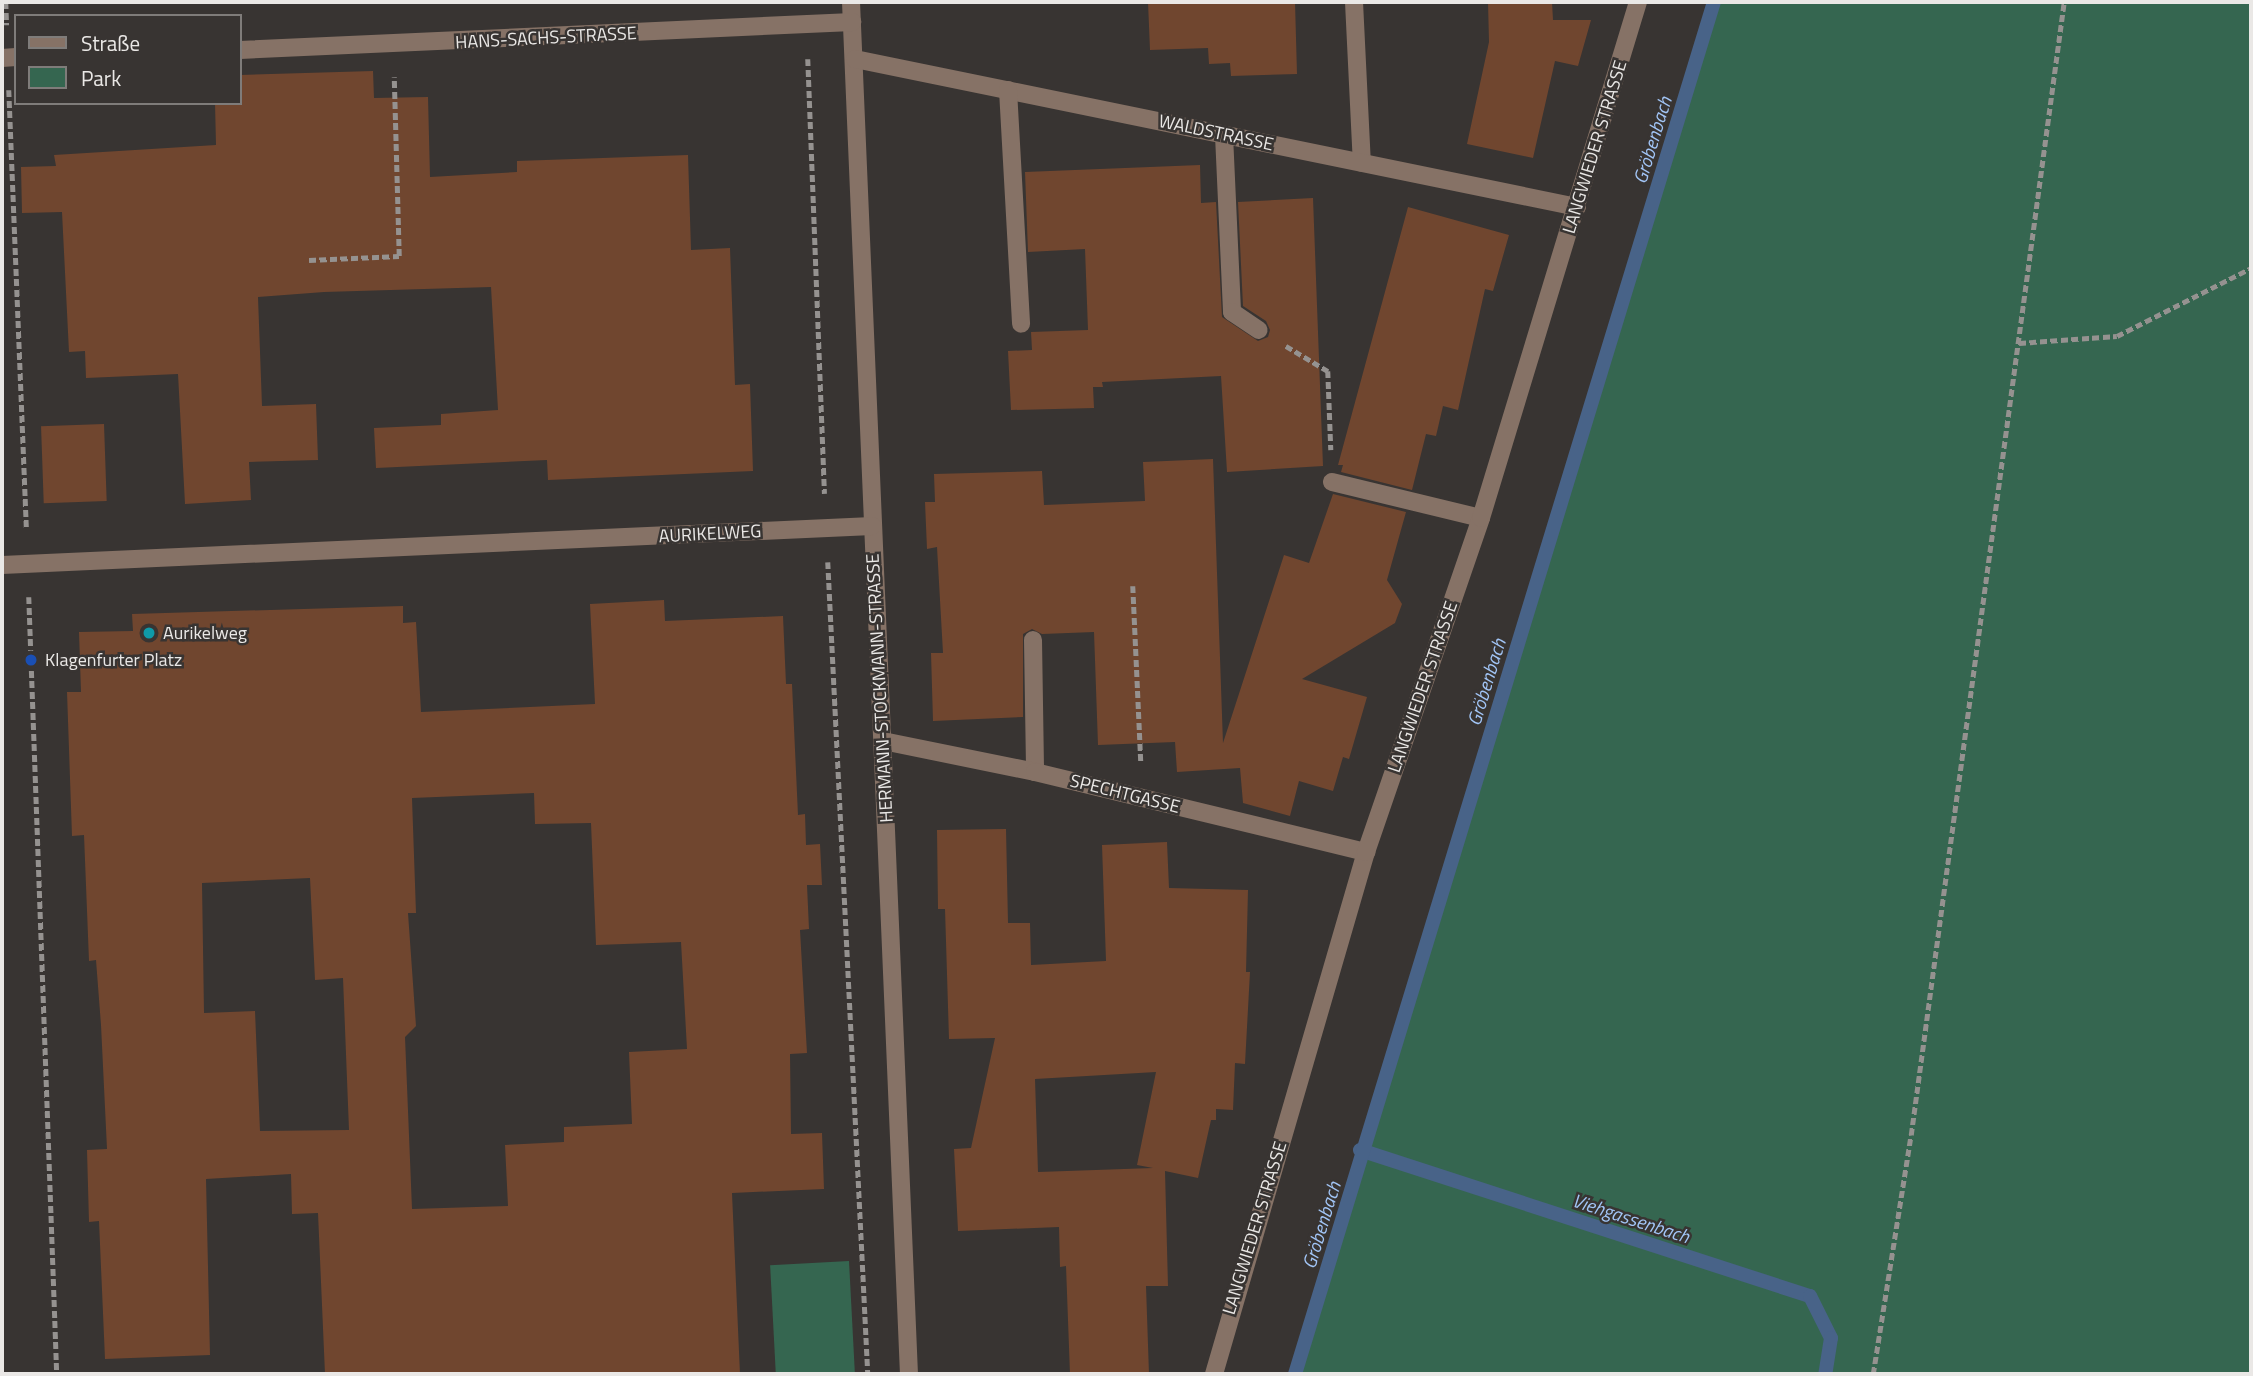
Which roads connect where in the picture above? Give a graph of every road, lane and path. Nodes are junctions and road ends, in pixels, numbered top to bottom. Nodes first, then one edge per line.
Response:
1 (6, 2) edge
2 (851, 2) edge
3 (1354, 2) edge
4 (1638, 2) edge
5 (2064, 2) edge
6 (852, 22) junction
7 (807, 24) junction
8 (393, 45) junction
9 (242, 50) edge
10 (8, 58) edge
11 (855, 59) junction
12 (1008, 90) junction
13 (1224, 135) junction
14 (1362, 163) junction
15 (1577, 207) junction
16 (309, 260) dead end
17 (2251, 268) edge
18 (1021, 324) dead end
19 (1259, 330) joint
20 (2019, 343) junction
21 (1332, 482) joint
22 (1481, 518) junction
23 (872, 526) junction
24 (826, 528) junction
25 (28, 564) junction
26 (2, 565) edge
27 (1133, 586) dead end
28 (1033, 640) dead end
29 (883, 741) junction
30 (1035, 772) junction
31 (1142, 798) junction
32 (1367, 852) junction
33 (57, 1374) edge
34 (867, 1374) edge
35 (909, 1374) edge
36 (1214, 1374) edge
37 (1873, 1374) edge

1 - 10 path
2 - 6 street, HERMANN-STOCKMANN-STRASSE
3 - 14 street
4 - 15 street, LANGWIEDER STRASSE
5 - 20 path
6 - 7 street, HANS-SACHS-STRASSE
6 - 11 street, HERMANN-STOCKMANN-STRASSE
7 - 8 street, HANS-SACHS-STRASSE
7 - 24 path
8 - 9 street, HANS-SACHS-STRASSE
8 - 16 path
10 - 25 path
11 - 12 street, WALDSTRASSE
11 - 23 street, HERMANN-STOCKMANN-STRASSE
12 - 13 street, WALDSTRASSE
12 - 18 street
13 - 14 street, WALDSTRASSE
13 - 19 street
14 - 15 street, WALDSTRASSE
15 - 22 street, LANGWIEDER STRASSE
17 - 20 path
19 - 21 path
20 - 37 path
21 - 22 street
22 - 32 street, LANGWIEDER STRASSE
23 - 24 street, AURIKELWEG
23 - 29 street, HERMANN-STOCKMANN-STRASSE
24 - 25 street, AURIKELWEG
24 - 34 path
25 - 26 street, AURIKELWEG
25 - 33 path
27 - 31 path
28 - 30 street
29 - 30 street, SPECHTGASSE
29 - 35 street, HERMANN-STOCKMANN-STRASSE
30 - 31 street, SPECHTGASSE
31 - 32 street, SPECHTGASSE
32 - 36 street, LANGWIEDER STRASSE

